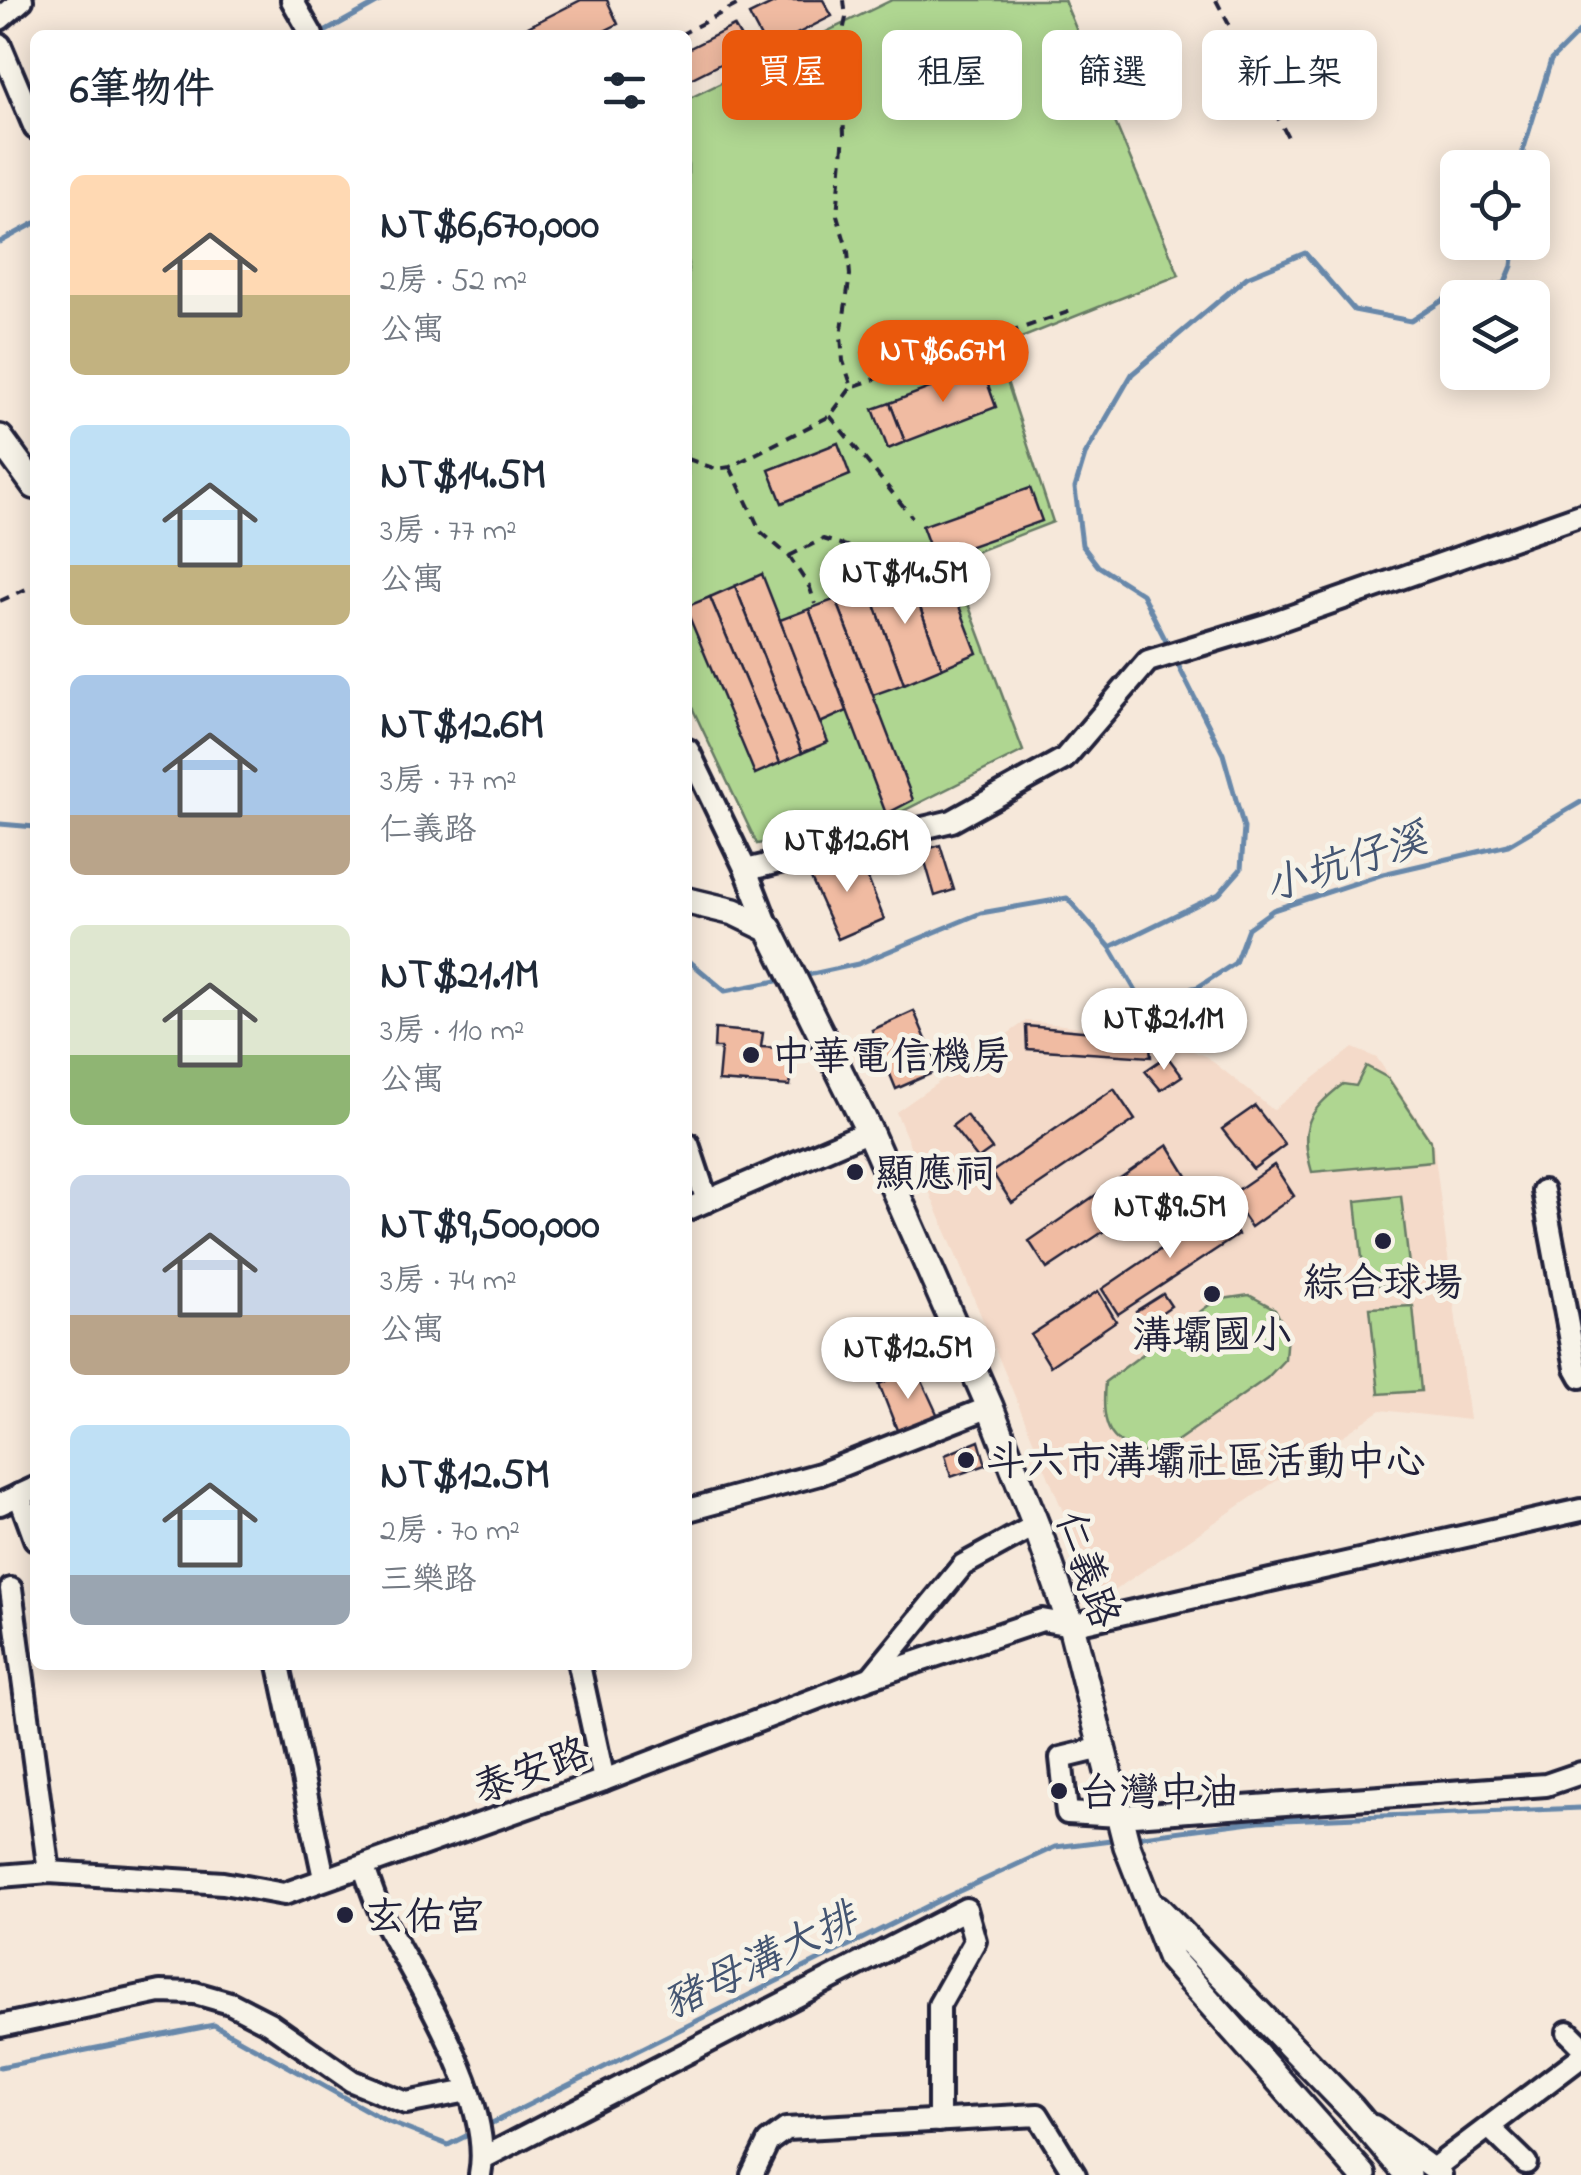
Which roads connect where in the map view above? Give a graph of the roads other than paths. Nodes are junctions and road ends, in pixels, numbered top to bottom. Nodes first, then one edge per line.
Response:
1 (22, 0) edge
2 (292, 0) edge
3 (0, 19) edge
4 (309, 30) edge
5 (0, 45) edge
6 (30, 116) edge
7 (0, 438) edge
8 (30, 479) edge
9 (1581, 515) edge
10 (692, 758) edge
11 (746, 870) junction
12 (692, 902) edge
13 (769, 928) junction
14 (868, 1131) junction
15 (692, 1171) edge
16 (1543, 1190) dead end
17 (697, 1205) edge
18 (1581, 1377) edge
19 (990, 1408) junction
20 (18, 1496) edge
21 (692, 1509) edge
22 (1581, 1510) edge
23 (1036, 1525) junction
24 (30, 1526) edge
25 (11, 1589) dead end
26 (1071, 1625) junction
27 (280, 1670) edge
28 (579, 1670) edge
29 (872, 1677) junction
30 (1102, 1748) junction
31 (1581, 1773) edge
32 (604, 1780) junction
33 (1120, 1816) junction
34 (364, 1868) junction
35 (49, 1872) junction
36 (0, 1876) edge
37 (324, 1878) junction
38 (1146, 1897) junction
39 (0, 2026) edge
40 (1581, 2057) edge
41 (470, 2096) junction
42 (939, 2121) junction
43 (1488, 2128) junction
44 (482, 2160) edge
45 (1526, 2163) dead end
46 (1428, 2173) edge
47 (752, 2175) edge
48 (1074, 2175) edge
49 (1361, 2175) edge

1 - 3 street
2 - 4 street
5 - 6 street
7 - 8 main road
9 - 11 street
10 - 11 street
11 - 13 street
12 - 13 main road
13 - 14 main road, 仁義路
14 - 17 street
14 - 19 main road, 仁義路
15 - 17 street
16 - 18 street
19 - 21 street
19 - 23 main road, 仁義路
20 - 24 street
22 - 26 street, 泰安路
23 - 26 main road, 仁義路
23 - 29 street
25 - 35 street
26 - 29 street, 泰安路
26 - 30 main road, 仁義路
27 - 37 street
28 - 32 street
29 - 32 street, 泰安路
30 - 33 main road, 仁義路
30 - 33 street
31 - 33 street
32 - 34 street, 泰安路
33 - 38 main road, 仁義路
34 - 37 street, 泰安路
34 - 41 street
35 - 36 street, 泰安路
35 - 37 street, 泰安路
38 - 46 main road
38 - 49 main road
39 - 41 street
40 - 43 street
41 - 44 street
42 - 44 street
42 - 47 street
42 - 48 street
43 - 45 street
43 - 46 street

